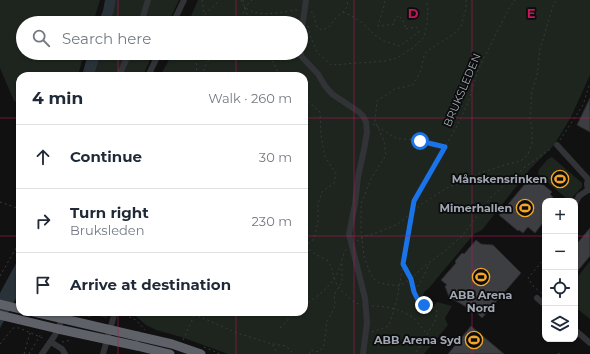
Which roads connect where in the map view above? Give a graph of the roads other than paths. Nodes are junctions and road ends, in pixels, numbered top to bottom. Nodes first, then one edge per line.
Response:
1 (148, 0) edge
2 (306, 0) edge
3 (183, 1) edge
4 (143, 16) edge
5 (176, 16) edge
6 (303, 16) edge
7 (126, 60) edge
8 (156, 60) edge
9 (305, 60) edge
10 (122, 72) edge
11 (150, 72) edge
12 (557, 145) road end
13 (589, 190) edge
14 (578, 198) edge
15 (537, 298) dead end
16 (542, 302) edge
17 (0, 304) edge
18 (16, 308) edge
19 (0, 315) edge
20 (51, 316) edge
21 (63, 316) edge
22 (115, 316) edge
23 (578, 332) edge
24 (50, 342) junction
25 (590, 342) edge
26 (42, 354) edge
27 (65, 354) edge
28 (103, 354) edge
29 (170, 354) edge
30 (201, 354) edge
31 (363, 354) edge

1 - 4 street
2 - 6 street
3 - 5 street
7 - 10 street
8 - 11 street
9 - 31 street
12 - 13 street
13 - 14 street
15 - 16 street
17 - 18 highway
19 - 29 highway, bridge
20 - 30 highway, bridge
21 - 24 street
22 - 28 street
23 - 25 street
24 - 26 street
24 - 27 street

